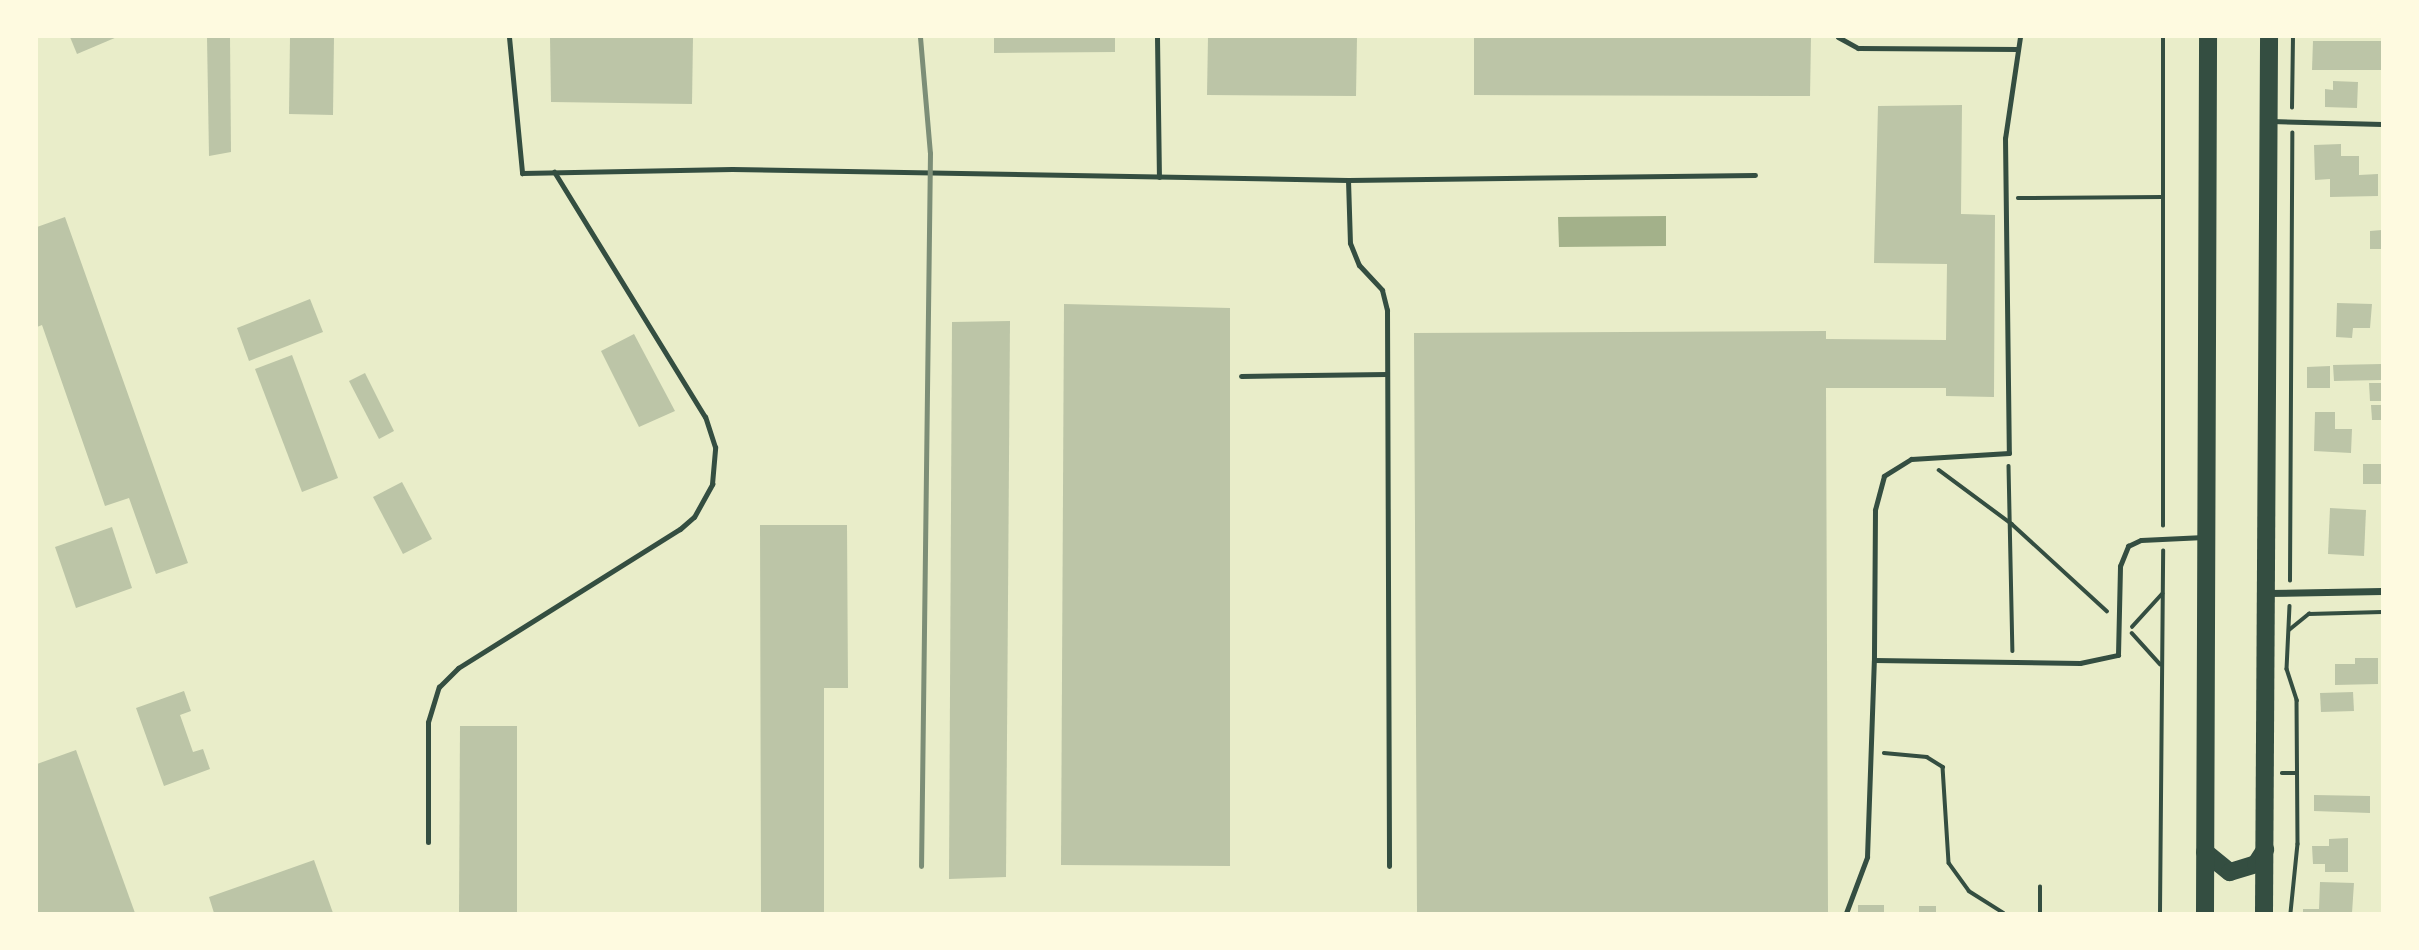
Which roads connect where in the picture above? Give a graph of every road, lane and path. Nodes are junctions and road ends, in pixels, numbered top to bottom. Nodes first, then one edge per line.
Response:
1 (509, 37) edge
2 (1157, 37) edge
3 (1838, 37) edge
4 (2020, 37) edge
5 (2163, 37) edge
6 (2208, 37) edge
7 (2269, 37) edge
8 (2293, 37) edge
9 (2018, 48) junction
10 (2292, 119) junction
11 (2268, 122) junction
12 (2382, 124) edge
13 (554, 172) junction
14 (1755, 175) dead end
15 (1158, 177) junction
16 (1348, 180) junction
17 (2162, 197) junction
18 (2014, 198) dead end
19 (1387, 374) junction
20 (1241, 376) dead end
21 (2009, 453) junction
22 (1922, 457) junction
23 (2011, 524) junction
24 (2207, 537) junction
25 (2163, 539) junction
26 (2382, 591) edge
27 (2290, 592) junction
28 (2162, 593) junction
29 (2266, 593) junction
30 (2382, 612) edge
31 (2119, 621) junction
32 (2289, 630) junction
33 (2130, 631) junction
34 (1874, 660) junction
35 (2013, 664) junction
36 (2161, 665) junction
37 (1885, 753) dead end
38 (428, 842) dead end
39 (2265, 850) junction
40 (2206, 852) junction
41 (1389, 866) dead end
42 (2040, 887) dead end
43 (1846, 913) edge
44 (2004, 913) edge
45 (2040, 913) edge
46 (2160, 913) edge
47 (2205, 913) edge
48 (2264, 913) edge
49 (2291, 913) edge

1 - 13 lane
2 - 15 lane
3 - 9 lane
4 - 9 lane
5 - 17 path
6 - 24 main road
7 - 11 main road
8 - 10 path
9 - 21 lane
10 - 11 lane
10 - 12 lane
10 - 27 path
11 - 29 main road
13 - 15 lane
13 - 38 lane
14 - 16 lane
15 - 16 lane
16 - 19 lane
17 - 18 path
17 - 25 path
19 - 20 lane
19 - 41 lane
21 - 22 lane
21 - 23 path
22 - 23 path
22 - 34 lane
23 - 31 path
23 - 35 path
24 - 25 lane
24 - 40 main road
25 - 28 path
25 - 31 lane
26 - 27 street
27 - 29 street
27 - 32 path
28 - 33 path
28 - 36 path
29 - 39 main road
30 - 32 path
31 - 33 path
31 - 35 lane
32 - 49 path
33 - 36 path
34 - 35 lane
34 - 43 lane
36 - 46 path
37 - 44 path
39 - 40 main road
39 - 48 main road
40 - 47 main road
42 - 45 path

